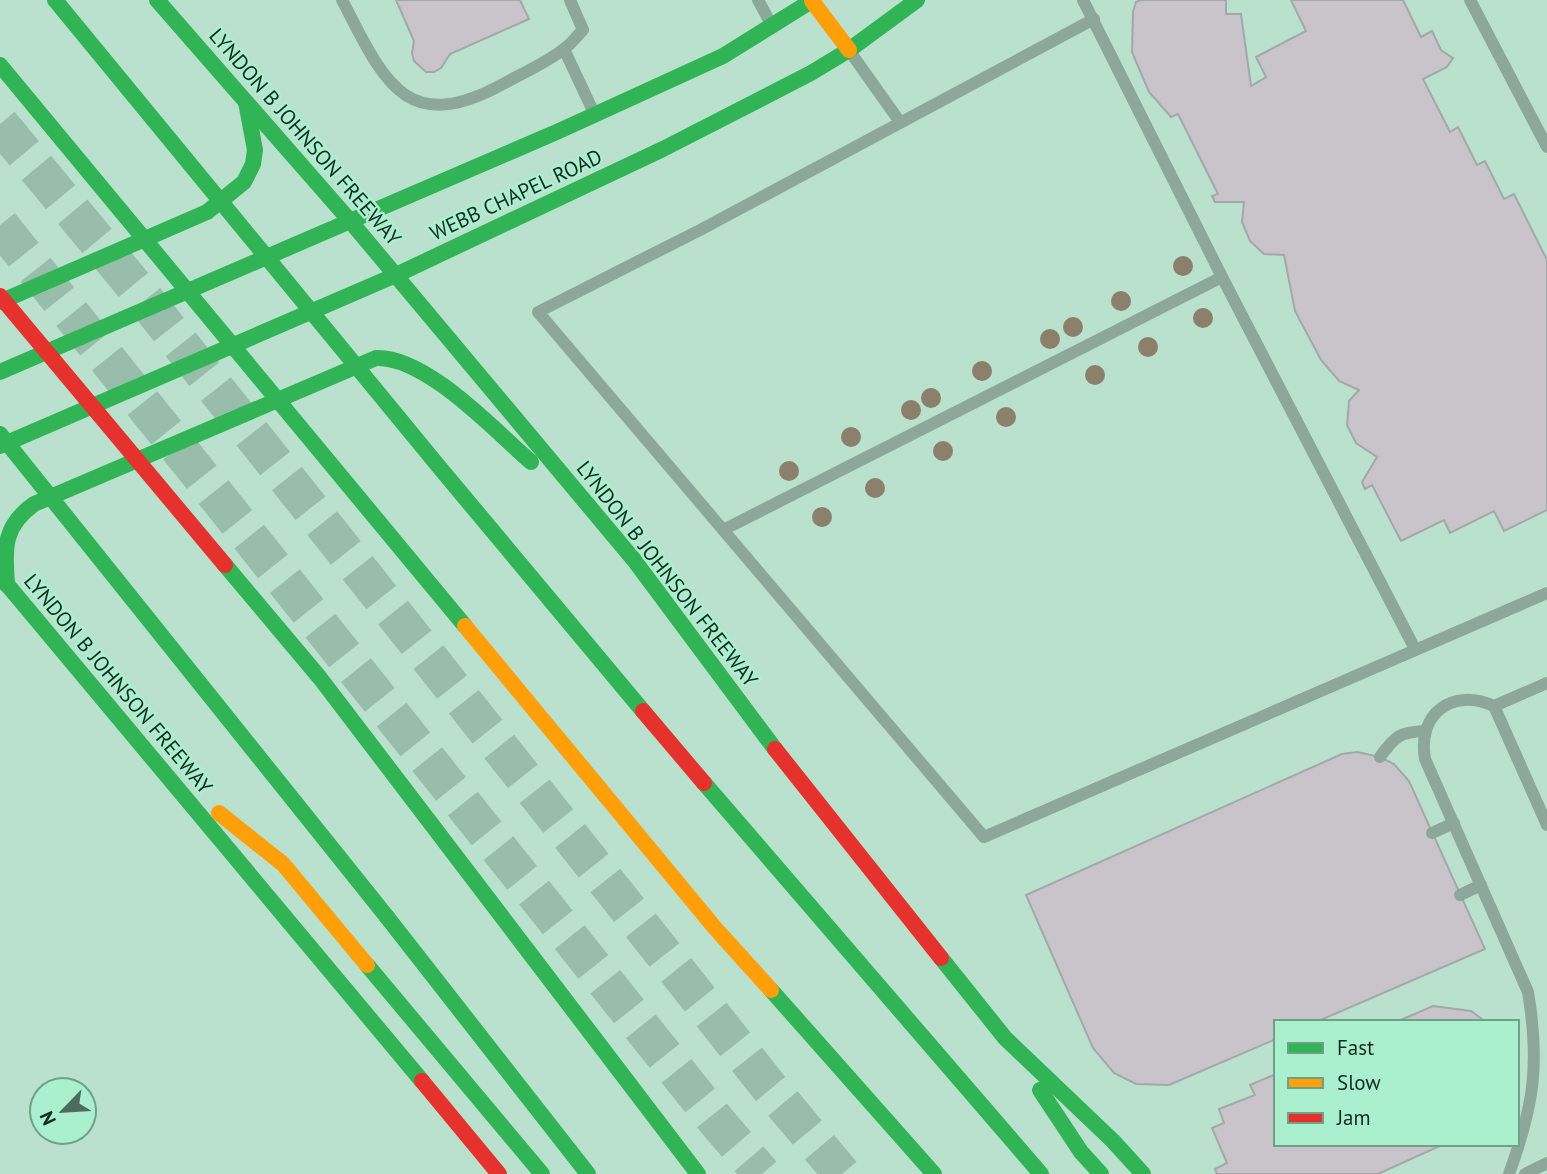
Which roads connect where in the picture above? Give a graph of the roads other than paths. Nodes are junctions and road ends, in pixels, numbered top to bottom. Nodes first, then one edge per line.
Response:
1 (55, 0) edge
2 (157, 0) edge
3 (342, 0) edge
4 (570, 0) edge
5 (758, 0) edge
6 (813, 0) edge
7 (917, 0) edge
8 (1083, 0) edge
9 (1470, 0) edge
10 (1094, 19) junction
11 (772, 26) junction
12 (564, 49) junction
13 (849, 50) junction
14 (0, 65) edge
15 (245, 99) junction
16 (595, 115) junction
17 (900, 122) junction
18 (1547, 147) edge
19 (351, 222) junction
20 (396, 275) junction
21 (1222, 277) junction
22 (0, 296) edge
23 (0, 302) edge
24 (0, 372) edge
25 (0, 434) edge
26 (0, 446) edge
27 (723, 530) junction
28 (610, 531) junction
29 (2, 583) edge
30 (1547, 593) edge
31 (1415, 649) junction
32 (1547, 682) edge
33 (1493, 706) junction
34 (1425, 731) junction
35 (1381, 757) dead end
36 (162, 767) junction
37 (1454, 823) junction
38 (1547, 825) edge
39 (1432, 833) dead end
40 (1481, 885) junction
41 (1460, 895) dead end
42 (1005, 1038) junction
43 (1519, 1143) edge
44 (1518, 1146) edge
45 (1547, 1163) edge
46 (499, 1174) edge
47 (542, 1174) edge
48 (588, 1174) edge
49 (698, 1174) edge
50 (934, 1174) edge
51 (1041, 1174) edge
52 (1101, 1174) edge
53 (1143, 1174) edge
54 (1509, 1174) edge
55 (1525, 1174) edge

1 - 51 main road, bridge
2 - 15 main road, LYNDON B JOHNSON FREEWAY
3 - 12 lane
4 - 12 lane
5 - 11 lane
6 - 11 main road, WEBB CHAPEL ROAD
6 - 13 main road
7 - 13 main road, WEBB CHAPEL ROAD
8 - 10 lane
9 - 18 lane
10 - 17 lane
10 - 21 lane
11 - 16 main road, WEBB CHAPEL ROAD
12 - 16 lane
13 - 17 lane
13 - 20 main road, WEBB CHAPEL ROAD
14 - 50 main road, bridge
15 - 19 main road, LYNDON B JOHNSON FREEWAY
15 - 23 main road
16 - 19 main road, WEBB CHAPEL ROAD
17 - 27 lane
19 - 20 main road, LYNDON B JOHNSON FREEWAY
19 - 24 main road, WEBB CHAPEL ROAD
20 - 26 main road, WEBB CHAPEL ROAD
20 - 28 main road, LYNDON B JOHNSON FREEWAY
21 - 27 lane
21 - 31 lane
22 - 49 main road, bridge
25 - 48 main road, bridge
27 - 31 lane
28 - 29 main road
28 - 42 main road, LYNDON B JOHNSON FREEWAY
29 - 36 main road, LYNDON B JOHNSON FREEWAY
30 - 31 lane
32 - 33 lane
33 - 34 lane
33 - 38 lane
34 - 35 lane
34 - 37 lane
36 - 46 main road, LYNDON B JOHNSON FREEWAY
36 - 47 main road
37 - 39 lane
37 - 40 lane
40 - 41 lane
40 - 43 lane
42 - 52 main road
42 - 53 main road, LYNDON B JOHNSON FREEWAY
44 - 54 lane
45 - 55 lane

